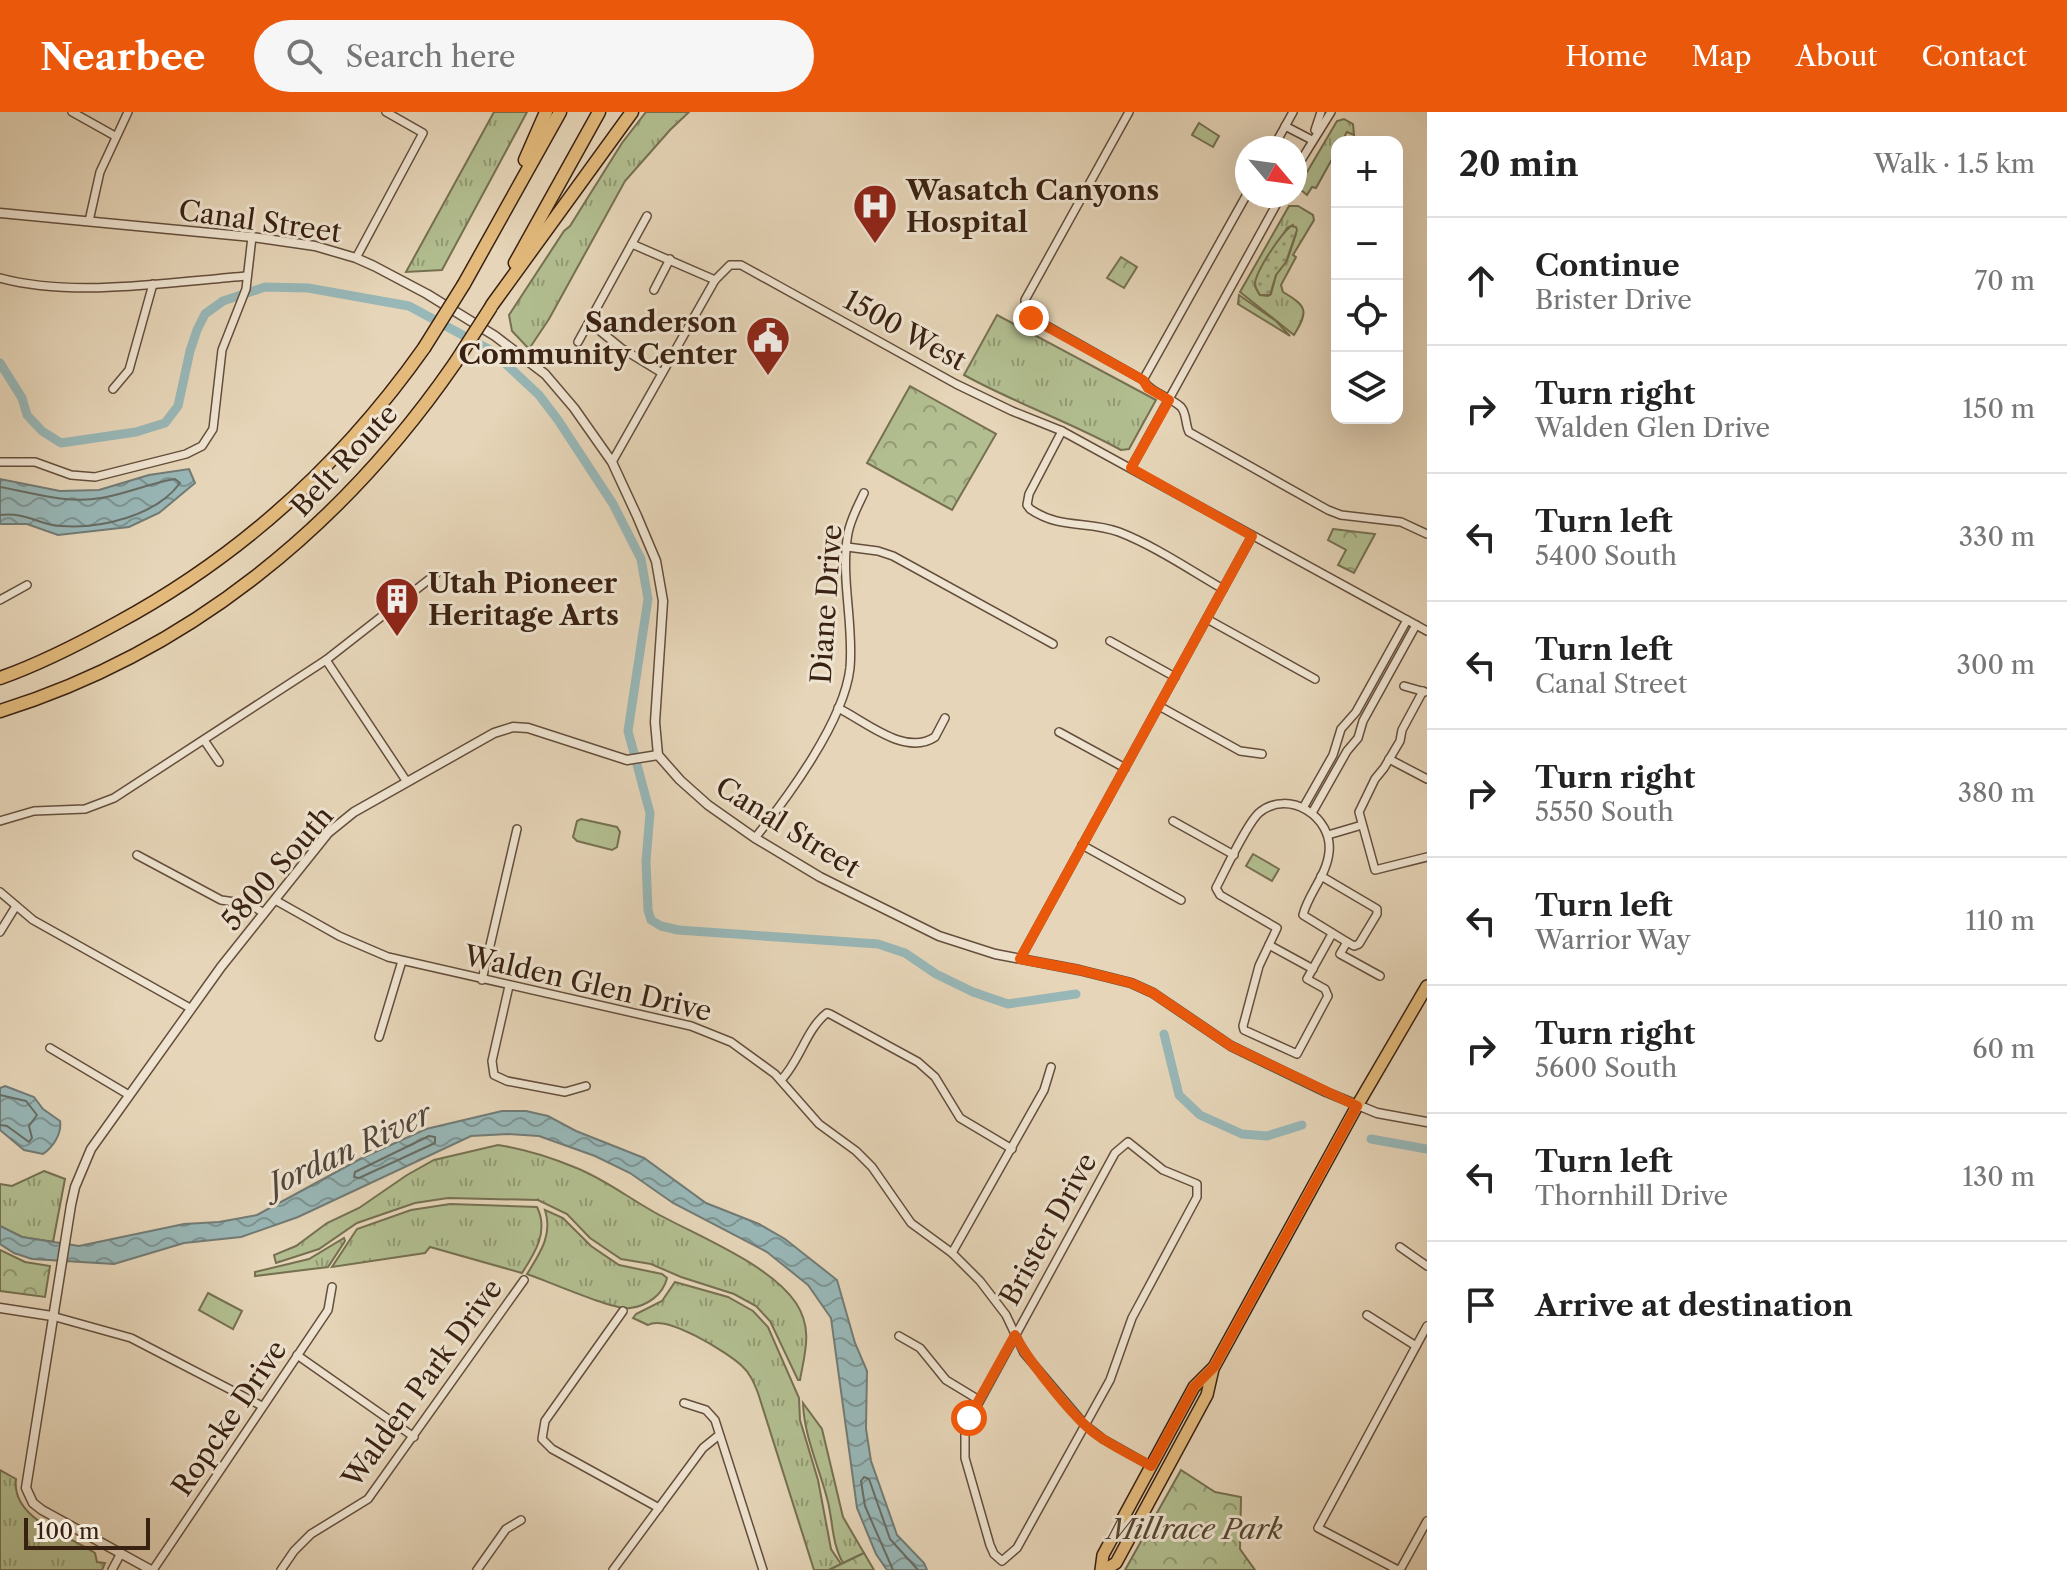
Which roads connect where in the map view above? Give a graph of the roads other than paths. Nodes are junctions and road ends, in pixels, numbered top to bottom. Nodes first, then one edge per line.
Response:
1 (72, 112) edge
2 (128, 112) edge
3 (386, 112) edge
4 (546, 112) edge
5 (560, 112) edge
6 (599, 112) edge
7 (632, 112) edge
8 (1129, 112) edge
9 (1293, 112) edge
10 (1321, 112) edge
11 (1331, 112) edge
12 (1285, 126) junction
13 (115, 136) junction
14 (1280, 136) edge
15 (1312, 140) junction
16 (1307, 149) edge
17 (1239, 208) edge
18 (1274, 208) edge
19 (0, 213) edge
20 (647, 216) dead end
21 (89, 221) junction
22 (493, 232) junction
23 (252, 237) junction
24 (632, 244) junction
25 (356, 258) junction
26 (670, 259) junction
27 (247, 276) junction
28 (0, 278) edge
29 (715, 280) junction
30 (153, 284) junction
31 (654, 290) dead end
32 (491, 306) junction
33 (589, 322) junction
34 (578, 342) dead end
35 (662, 373) junction
36 (1143, 380) junction
37 (113, 389) dead end
38 (1169, 400) junction
39 (1062, 431) junction
40 (0, 462) edge
41 (612, 462) junction
42 (1131, 468) junction
43 (864, 493) dead end
44 (1427, 534) edge
45 (1252, 536) junction
46 (847, 547) junction
47 (436, 574) dead end
48 (27, 585) dead end
49 (1223, 589) junction
50 (0, 600) edge
51 (1207, 619) junction
52 (1407, 620) junction
53 (1416, 625) junction
54 (1427, 631) edge
55 (1110, 641) dead end
56 (1053, 644) dead end
57 (326, 660) junction
58 (1175, 677) junction
59 (0, 678) edge
60 (1315, 679) dead end
61 (1404, 686) dead end
62 (1425, 692) edge
63 (1159, 706) junction
64 (838, 708) junction
65 (0, 711) edge
66 (945, 718) dead end
67 (1059, 732) dead end
68 (204, 740) junction
69 (1262, 754) dead end
70 (658, 755) junction
71 (1389, 759) junction
72 (219, 762) dead end
73 (1125, 768) junction
74 (1427, 779) edge
75 (407, 782) junction
76 (1308, 810) junction
77 (0, 821) edge
78 (1173, 821) dead end
79 (1362, 825) junction
80 (517, 829) dead end
81 (1328, 835) junction
82 (755, 838) junction
83 (1082, 845) junction
84 (137, 855) dead end
85 (1234, 855) junction
86 (1427, 857) edge
87 (1321, 876) junction
88 (0, 892) edge
89 (275, 900) junction
90 (1181, 900) dead end
91 (16, 906) junction
92 (264, 913) junction
93 (0, 932) edge
94 (1332, 934) junction
95 (1347, 942) junction
96 (1269, 945) junction
97 (1020, 959) junction
98 (402, 961) junction
99 (1313, 969) junction
100 (1380, 976) dead end
101 (482, 980) junction
102 (509, 986) junction
103 (1427, 986) edge
104 (190, 1008) junction
105 (379, 1037) dead end
106 (50, 1048) dead end
107 (1051, 1067) dead end
108 (781, 1080) junction
109 (586, 1086) dead end
110 (129, 1095) junction
111 (1357, 1106) junction
112 (1427, 1122) edge
113 (1012, 1149) junction
114 (1400, 1247) dead end
115 (952, 1253) junction
116 (1427, 1266) edge
117 (524, 1280) dead end
118 (332, 1287) dead end
119 (0, 1308) edge
120 (623, 1311) dead end
121 (1367, 1315) dead end
122 (52, 1316) junction
123 (1427, 1326) edge
124 (1015, 1335) junction
125 (899, 1336) dead end
126 (1416, 1346) junction
127 (297, 1355) junction
128 (1214, 1367) junction
129 (979, 1400) junction
130 (684, 1403) dead end
131 (262, 1406) junction
132 (1085, 1425) junction
133 (719, 1435) junction
134 (414, 1437) junction
135 (1151, 1466) junction
136 (659, 1508) junction
137 (521, 1520) dead end
138 (1427, 1521) edge
139 (121, 1553) junction
140 (112, 1570) edge
141 (152, 1570) edge
142 (281, 1570) edge
143 (477, 1570) edge
144 (613, 1570) edge
145 (763, 1570) edge
146 (1103, 1570) edge
147 (1399, 1570) edge

1 - 13 street
2 - 13 street
3 - 25 street
4 - 22 highway
5 - 22 highway, Belt Route
6 - 32 highway, Belt Route
7 - 32 highway
8 - 36 street
9 - 12 street
10 - 15 street
11 - 15 street
12 - 14 street
12 - 15 street
13 - 21 street
15 - 16 street
17 - 36 street
18 - 38 street
19 - 21 street, Canal Street
20 - 24 street
21 - 23 street, Canal Street
22 - 59 highway, Belt Route, bridge
23 - 25 street, Canal Street
23 - 27 street
24 - 26 street
24 - 33 street
25 - 41 street, Canal Street
26 - 29 street
26 - 31 street
27 - 30 street
27 - 40 street
28 - 30 street
29 - 35 street
29 - 39 street, 1500 West
30 - 37 street
32 - 65 highway, Belt Route, bridge
33 - 34 street
33 - 35 street
35 - 41 street
36 - 38 street
38 - 42 street
38 - 44 street
39 - 42 street, 1500 West
39 - 49 street
41 - 70 street, Canal Street
42 - 45 street, 1500 West
43 - 46 street, Diane Drive
45 - 49 street
45 - 52 street, 1500 West
46 - 56 street
46 - 64 street, Diane Drive
47 - 57 street
48 - 50 street
49 - 51 street
51 - 58 street
51 - 60 street
52 - 53 street, 1500 West
52 - 76 street
53 - 54 street, 1500 West
53 - 76 street
55 - 58 street
57 - 68 street
57 - 75 street
58 - 63 street
61 - 62 street
62 - 71 street
63 - 69 street
63 - 73 street
64 - 66 street
64 - 82 street, Diane Drive
67 - 73 street
68 - 72 street
68 - 77 street
70 - 75 street, 5800 South
70 - 82 street, Canal Street
71 - 74 street
71 - 79 street
73 - 83 street
75 - 89 street, 5800 South
76 - 81 street
76 - 85 street
78 - 85 street
79 - 81 street
79 - 86 street
80 - 101 street
81 - 87 street
82 - 97 street, Canal Street
83 - 90 street
83 - 97 street
84 - 92 street
85 - 96 street
87 - 94 street
87 - 95 street
88 - 91 street
89 - 92 street, 5800 South
89 - 98 street, Walden Glen Drive
91 - 93 street
91 - 104 street
92 - 104 street, 5800 South
94 - 95 street
94 - 99 street
95 - 100 street
96 - 99 street
96 - 99 street
97 - 111 street, Canal Street
98 - 101 street, Walden Glen Drive
98 - 105 street
101 - 102 street, Walden Glen Drive
102 - 108 street, Walden Glen Drive
102 - 109 street
103 - 111 main road
104 - 110 street, 5800 South
106 - 110 street
107 - 113 street
108 - 113 street
108 - 115 street, Walden Glen Drive
110 - 122 street, 5800 South
111 - 112 street, Canal Street
111 - 128 main road
113 - 115 street
114 - 116 street
115 - 124 street, Walden Glen Drive
117 - 134 street, Walden Park Drive
118 - 127 street, Ropcke Drive
119 - 122 street
120 - 136 street
121 - 126 street
122 - 131 street
122 - 139 street, 5800 South
123 - 126 street
124 - 129 street, Brister Drive
124 - 132 street, Walden Glen Drive
124 - 132 street, Brister Drive
125 - 129 street
126 - 147 street
127 - 131 street, Ropcke Drive
127 - 134 street
128 - 135 main road
128 - 146 main road
129 - 132 street, Brister Drive
130 - 133 street
131 - 141 street, Ropcke Drive
132 - 135 street, Walden Glen Drive
133 - 136 street
133 - 145 street
134 - 142 street, Walden Park Drive
135 - 146 main road
136 - 144 street
137 - 143 street
138 - 147 street
139 - 140 street
139 - 141 street

